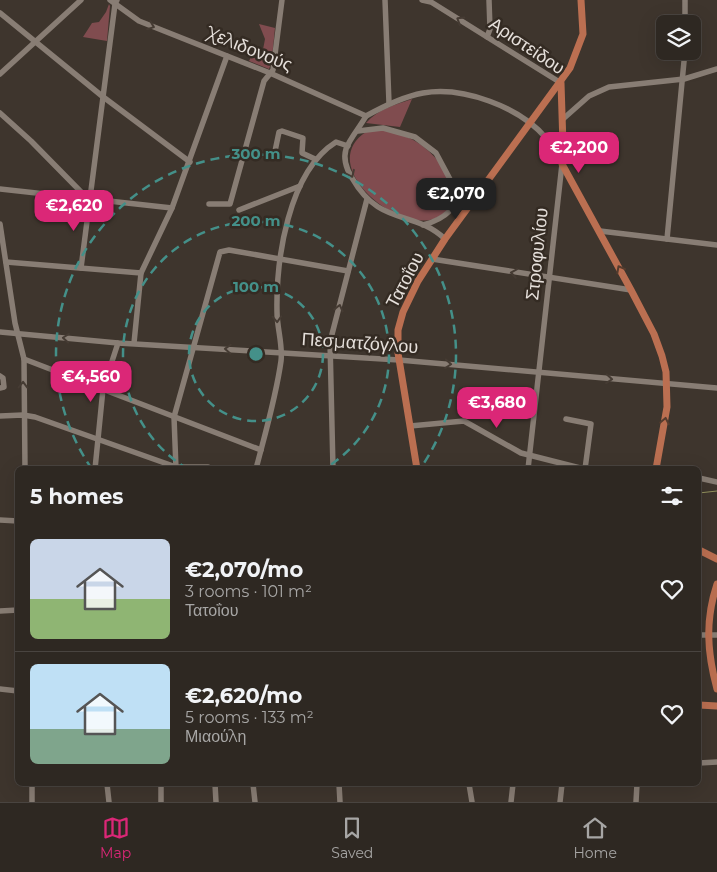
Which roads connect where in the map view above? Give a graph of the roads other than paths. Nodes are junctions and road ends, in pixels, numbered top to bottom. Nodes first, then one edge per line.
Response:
1 (81, 0) edge
2 (282, 0) edge
3 (385, 0) edge
4 (422, 0) edge
5 (489, 0) edge
6 (581, 0) edge
7 (686, 0) edge
8 (114, 1) edge
9 (0, 13) edge
10 (686, 15) edge
11 (487, 37) junction
12 (36, 41) junction
13 (227, 56) junction
14 (685, 60) edge
15 (717, 69) edge
16 (270, 73) junction
17 (0, 74) edge
18 (684, 79) junction
19 (561, 82) junction
20 (102, 96) junction
21 (389, 103) junction
22 (0, 113) edge
23 (366, 116) junction
24 (563, 119) junction
25 (530, 124) junction
26 (358, 130) junction
27 (348, 146) junction
28 (274, 156) dead end
29 (315, 159) junction
30 (190, 162) junction
31 (562, 164) junction
32 (300, 186) junction
33 (459, 188) junction
34 (0, 189) edge
35 (479, 194) junction
36 (88, 199) junction
37 (367, 199) junction
38 (209, 204) dead end
39 (172, 208) junction
40 (239, 210) dead end
41 (450, 210) junction
42 (461, 217) junction
43 (0, 224) edge
44 (423, 225) junction
45 (600, 231) junction
46 (445, 239) junction
47 (667, 239) junction
48 (717, 245) edge
49 (280, 259) junction
50 (432, 259) junction
51 (6, 262) junction
52 (80, 268) junction
53 (7, 271) junction
54 (348, 271) junction
55 (0, 272) edge
56 (141, 273) junction
57 (550, 278) junction
58 (631, 290) junction
59 (0, 332) edge
60 (18, 334) junction
61 (118, 343) junction
62 (134, 343) junction
63 (193, 347) junction
64 (281, 352) junction
65 (329, 356) junction
66 (24, 359) junction
67 (399, 360) junction
68 (539, 372) junction
69 (0, 376) edge
70 (667, 384) junction
71 (2, 387) edge
72 (717, 388) edge
73 (103, 389) junction
74 (23, 415) junction
75 (0, 416) edge
76 (174, 416) junction
77 (566, 419) dead end
78 (410, 426) junction
79 (97, 441) junction
80 (261, 450) junction
81 (530, 456) junction
82 (25, 466) edge
83 (95, 466) edge
84 (170, 466) edge
85 (176, 466) edge
86 (257, 466) edge
87 (333, 466) edge
88 (417, 466) edge
89 (528, 466) edge
90 (572, 466) edge
91 (584, 466) edge
92 (657, 466) edge
93 (701, 478) edge
94 (717, 482) edge
95 (0, 520) edge
96 (15, 522) edge
97 (701, 551) edge
98 (717, 559) edge
99 (717, 584) edge
100 (15, 610) edge
101 (0, 611) edge
102 (701, 635) edge
103 (707, 635) junction
104 (717, 635) edge
105 (0, 689) edge
106 (717, 689) edge
107 (15, 691) edge
108 (701, 705) edge
109 (717, 706) edge
110 (701, 762) edge
111 (717, 762) edge
112 (32, 786) edge
113 (107, 786) edge
114 (161, 786) edge
115 (216, 786) edge
116 (253, 786) edge
117 (339, 786) edge
118 (469, 786) edge
119 (513, 786) edge
120 (562, 786) edge
121 (637, 786) edge
122 (32, 802) edge
123 (109, 802) edge
124 (161, 802) edge
125 (216, 802) edge
126 (255, 802) edge
127 (340, 802) edge
128 (472, 802) edge
129 (511, 802) edge
130 (560, 802) edge
131 (636, 802) edge

1 - 12 street
2 - 16 street
3 - 21 street
11 -> 4 street, Αριστείδου
5 - 11 street
6 - 19 main road, Τατοΐου
7 - 10 street
8 -> 13 street, Χελιδονούς
8 - 20 street
9 - 12 street
11 - 19 street, Αριστείδου
12 - 17 street
12 - 20 street
13 - 16 street, Χελιδονούς
13 - 30 street
14 - 18 street
15 - 18 street
16 - 23 street, Χελιδονούς
16 - 38 street
18 - 24 street
18 - 47 street
19 - 24 main road, Αριστείδου
19 - 25 main road, Τατοΐου
20 - 30 street
20 - 36 street
21 - 23 street
21 - 25 street
22 - 36 street
23 - 26 street
24 - 31 main road, Στροφυλίου
25 - 31 street
25 - 35 main road, Τατοΐου
26 - 27 street
26 - 33 street
27 - 29 street
27 -> 37 street
28 - 29 street
29 - 32 street
30 - 39 street
31 - 45 main road
31 - 57 street, Στροφυλίου
32 - 40 street
32 - 49 street
33 - 35 street
33 - 41 street
34 - 36 street
35 - 42 main road, Τατοΐου
36 - 39 street
36 - 52 street
37 - 44 street
37 - 54 street
39 - 56 street
41 - 42 street
41 - 44 street
42 - 46 main road, Τατοΐου
43 - 51 street
44 - 46 street
45 - 47 street
58 -> 45 main road
46 - 50 main road, Τατοΐου
47 - 48 street
49 - 54 street
49 - 63 street
49 -> 64 street
57 -> 50 street
50 - 67 main road, Τατοΐου
51 - 52 street
51 - 53 street
52 - 56 street
53 - 55 street
53 - 60 street
65 -> 54 street
56 - 62 street
57 - 58 street
57 - 68 street, Στροφυλίου
58 - 70 main road
59 - 60 street, Πεσματζόγλου
61 -> 60 street, Πεσματζόγλου
60 - 66 street
61 - 62 street, Πεσματζόγλου
61 - 73 street
62 - 63 street, Πεσματζόγλου
64 -> 63 street, Πεσματζόγλου
63 - 76 street
64 - 65 street, Πεσματζόγλου
64 - 80 street
65 - 67 street, Πεσματζόγλου
65 - 87 street
66 - 73 street
74 -> 66 street
67 -> 68 street, Πεσματζόγλου
67 - 78 main road, Τατοΐου
68 -> 70 street, Πεσματζόγλου
68 - 81 street, Στροφυλίου
69 - 71 street
70 - 72 street, Πεσματζόγλου
92 -> 70 main road
73 - 76 street
73 - 79 street
74 - 75 street
74 - 79 street
74 - 82 street
76 - 80 street
76 - 85 street
77 - 91 street
78 - 81 street
78 - 88 main road, Τατοΐου
79 - 83 street
79 - 84 street
80 - 86 street
81 - 89 street, Στροφυλίου
81 - 90 street
93 - 94 street
95 - 96 street
97 - 98 main road
99 - 103 main road
100 - 101 street
102 - 103 street
103 - 104 street
103 - 106 main road
105 - 107 street
108 - 109 main road
110 - 111 street
112 - 122 street
113 - 123 street
114 - 124 street
115 - 125 street
116 - 126 street
117 - 127 street
118 - 128 street
119 - 129 street
120 - 130 street
121 - 131 street

